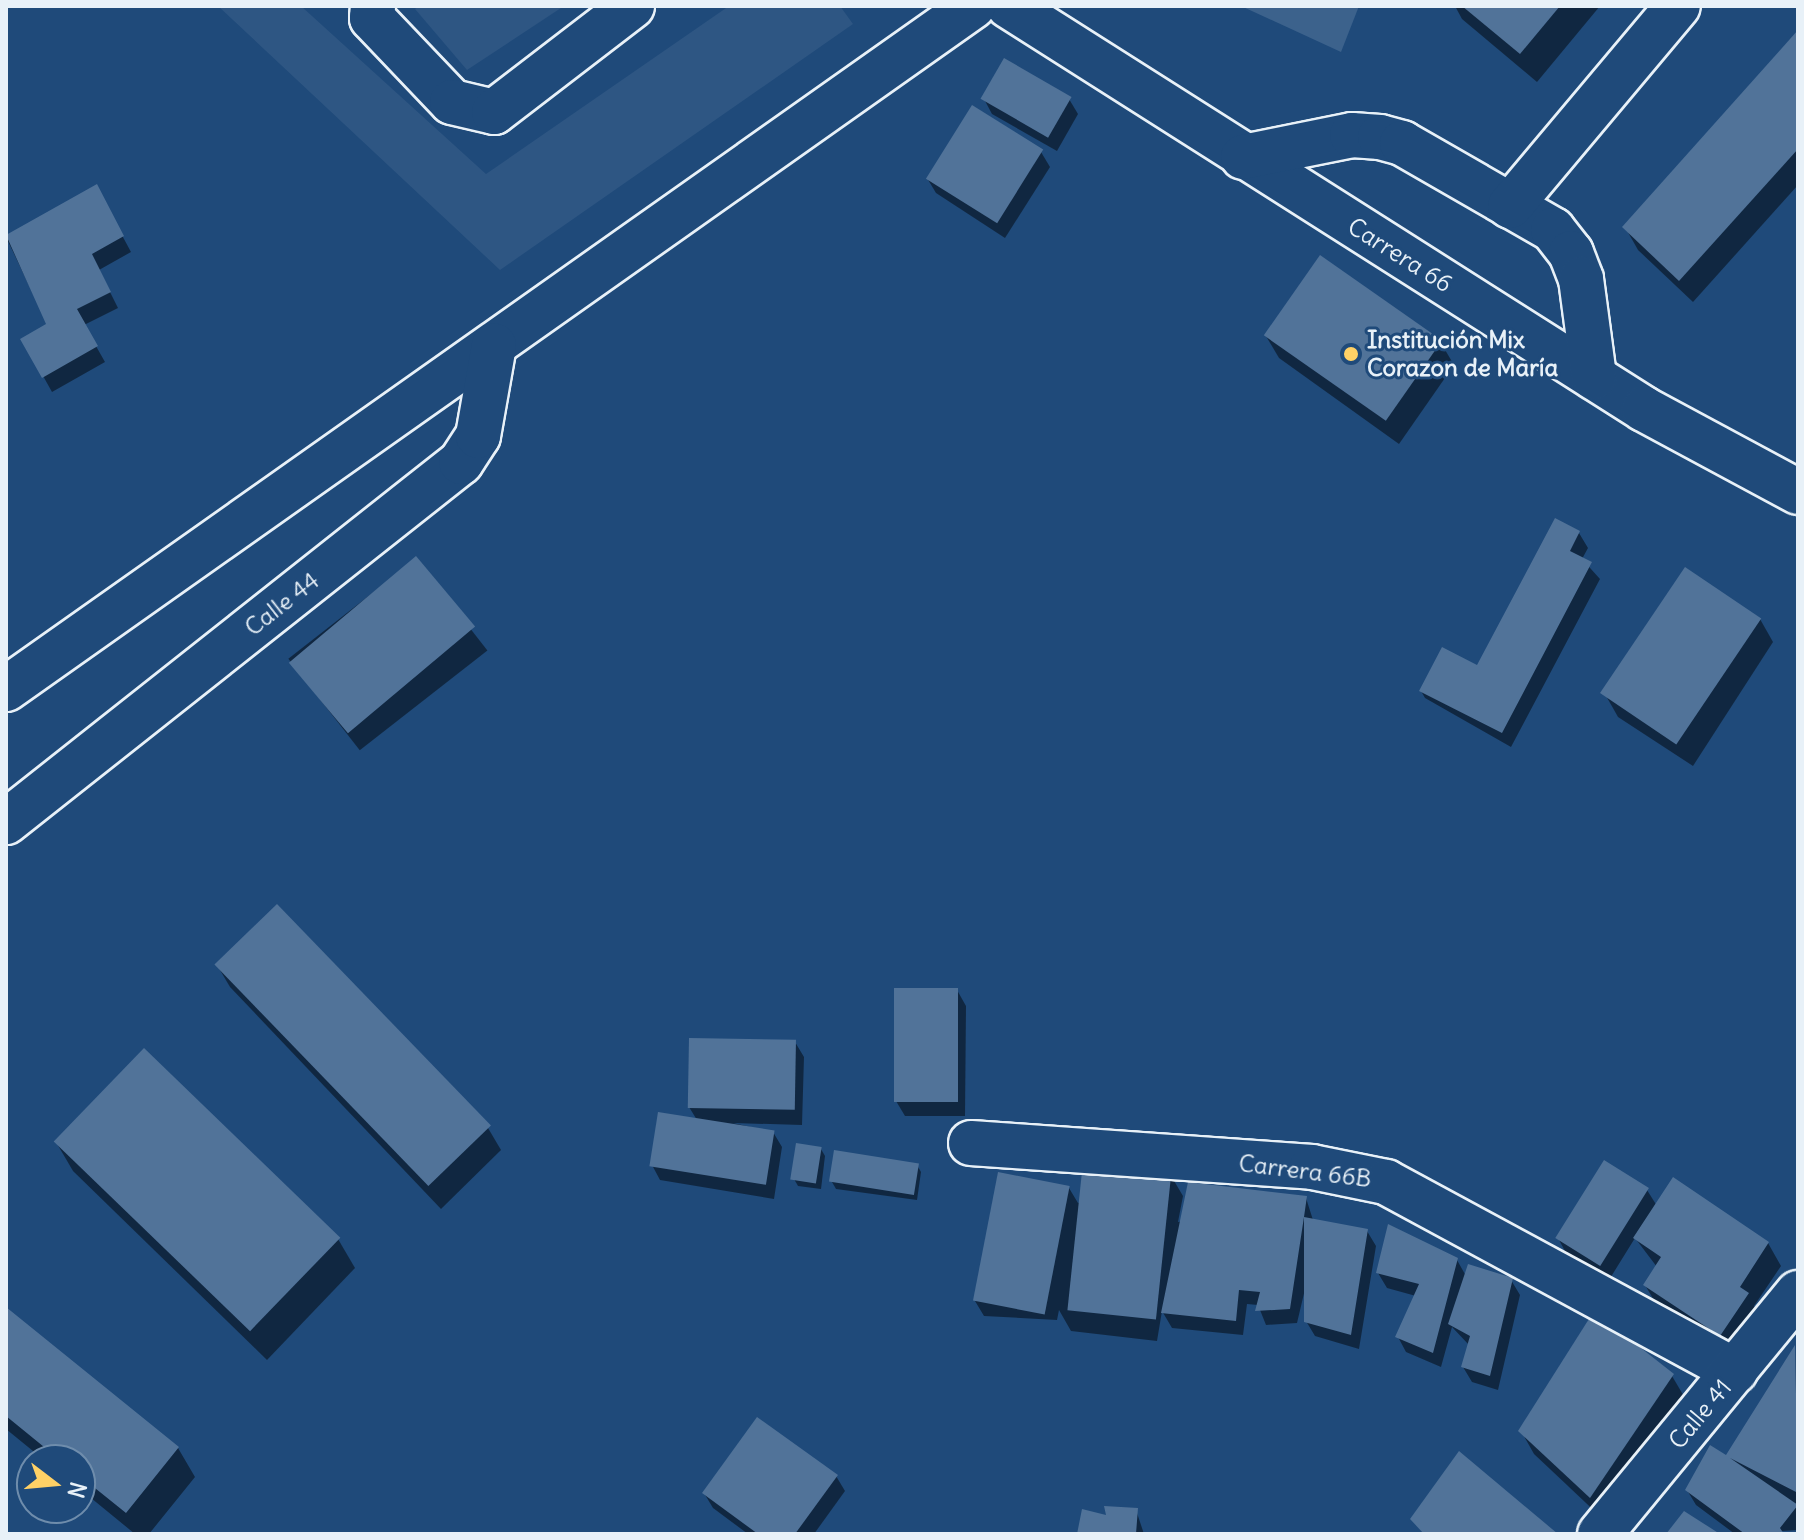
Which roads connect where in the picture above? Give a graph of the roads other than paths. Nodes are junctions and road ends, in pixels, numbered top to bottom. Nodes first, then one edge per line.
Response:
1 (373, 6) edge
2 (632, 6) edge
3 (973, 6) edge
4 (1009, 6) edge
5 (1678, 6) edge
6 (1243, 157) junction
7 (1510, 206) junction
8 (494, 345) junction
9 (1594, 377) junction
10 (1798, 492) edge
11 (6, 689) edge
12 (6, 822) edge
13 (971, 1143) dead end
14 (1796, 1300) edge
15 (1735, 1371) junction
16 (1600, 1534) edge

1 - 2 street
3 - 8 street
4 - 6 street, Carrera 66
5 - 7 street
6 - 7 street
6 - 9 street, Carrera 66
7 - 9 street
8 - 11 street
8 - 12 street, Calle 44
9 - 10 street, Carrera 66
13 - 15 street, Carrera 66B
14 - 15 street, Calle 41
15 - 16 street, Calle 41

